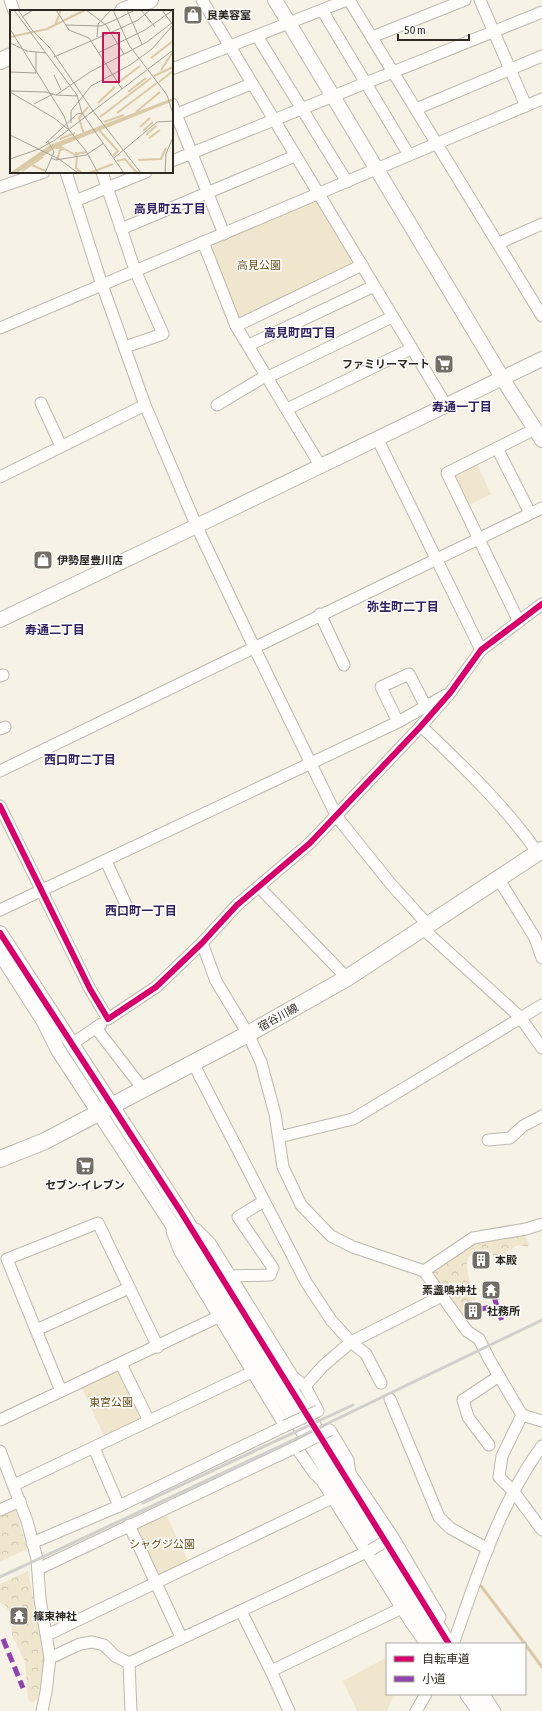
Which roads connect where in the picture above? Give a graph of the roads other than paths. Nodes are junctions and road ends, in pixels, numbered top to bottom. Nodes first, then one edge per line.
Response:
1 (10, 0) edge
2 (150, 0) edge
3 (202, 0) edge
4 (275, 0) edge
5 (348, 0) edge
6 (465, 0) edge
7 (480, 0) edge
8 (14, 10) edge
9 (125, 10) edge
10 (322, 10) junction
11 (542, 12) edge
12 (288, 23) junction
13 (494, 32) junction
14 (257, 36) junction
15 (372, 37) junction
16 (229, 47) junction
17 (10, 56) edge
18 (542, 56) edge
19 (0, 61) edge
20 (173, 69) edge
21 (510, 69) junction
22 (393, 72) junction
23 (366, 83) junction
24 (251, 84) junction
25 (333, 95) junction
26 (542, 99) edge
27 (526, 106) junction
28 (302, 108) junction
29 (416, 109) junction
30 (173, 111) edge
31 (274, 120) junction
32 (437, 144) junction
33 (192, 153) junction
34 (296, 156) junction
35 (410, 156) junction
36 (173, 161) edge
37 (377, 170) junction
38 (41, 173) edge
39 (66, 173) edge
40 (102, 173) edge
41 (144, 173) edge
42 (347, 182) junction
43 (0, 187) edge
44 (108, 188) junction
45 (207, 193) junction
46 (318, 194) junction
47 (75, 201) junction
48 (542, 224) edge
49 (121, 229) junction
50 (224, 234) junction
51 (203, 242) junction
52 (499, 243) junction
53 (362, 265) junction
54 (135, 270) junction
55 (102, 285) junction
56 (374, 286) junction
57 (542, 316) edge
58 (392, 317) junction
59 (236, 326) junction
60 (0, 328) edge
61 (250, 345) junction
62 (125, 347) junction
63 (411, 349) junction
64 (542, 359) edge
65 (267, 376) junction
66 (502, 379) junction
67 (41, 404) dead end
68 (145, 405) junction
69 (217, 405) dead end
70 (446, 405) junction
71 (287, 409) junction
72 (539, 434) edge
73 (377, 438) junction
74 (61, 446) junction
75 (497, 448) junction
76 (320, 465) junction
77 (0, 476) edge
78 (542, 508) edge
79 (530, 514) junction
80 (197, 527) junction
81 (478, 538) junction
82 (436, 558) junction
83 (542, 604) edge
84 (320, 614) junction
85 (0, 620) edge
86 (519, 622) junction
87 (254, 647) junction
88 (481, 650) junction
89 (344, 665) dead end
90 (450, 693) junction
91 (426, 705) junction
92 (398, 722) junction
93 (421, 726) junction
94 (311, 764) junction
95 (0, 771) edge
96 (0, 806) edge
97 (337, 816) junction
98 (540, 851) edge
99 (106, 861) junction
100 (498, 878) junction
101 (259, 887) junction
102 (44, 891) junction
103 (127, 907) dead end
104 (0, 910) edge
105 (424, 926) junction
106 (0, 933) edge
107 (202, 943) junction
108 (0, 953) edge
109 (542, 958) edge
110 (347, 978) junction
111 (542, 1005) edge
112 (520, 1017) junction
113 (108, 1020) junction
114 (96, 1028) junction
115 (248, 1034) junction
116 (72, 1044) junction
117 (542, 1048) edge
118 (193, 1063) junction
119 (143, 1088) junction
120 (104, 1109) junction
121 (542, 1116) edge
122 (279, 1137) junction
123 (488, 1140) dead end
124 (0, 1159) edge
125 (264, 1202) junction
126 (181, 1212) junction
127 (168, 1218) junction
128 (542, 1224) edge
129 (4, 1260) edge
130 (424, 1271) junction
131 (230, 1276) junction
132 (129, 1288) junction
133 (442, 1296) junction
134 (218, 1318) junction
135 (36, 1330) junction
136 (351, 1342) junction
137 (158, 1347) junction
138 (121, 1364) junction
139 (252, 1372) junction
140 (499, 1376) junction
141 (381, 1383) dead end
142 (305, 1386) junction
143 (60, 1391) junction
144 (390, 1399) dead end
145 (522, 1414) junction
146 (0, 1420) edge
147 (149, 1421) junction
148 (542, 1421) edge
149 (285, 1426) junction
150 (489, 1445) dead end
151 (296, 1446) junction
152 (542, 1446) edge
153 (94, 1448) junction
154 (0, 1451) edge
155 (14, 1486) junction
156 (514, 1492) junction
157 (332, 1498) junction
158 (20, 1501) junction
159 (119, 1506) junction
160 (0, 1510) edge
161 (129, 1525) junction
162 (542, 1530) edge
163 (391, 1538) junction
164 (32, 1543) junction
165 (488, 1549) junction
166 (368, 1551) junction
167 (38, 1569) junction
168 (156, 1582) junction
169 (402, 1608) junction
170 (241, 1611) junction
171 (47, 1634) junction
172 (181, 1637) junction
173 (446, 1642) edge
174 (426, 1643) edge
175 (50, 1658) junction
176 (129, 1663) junction
177 (271, 1671) junction
178 (425, 1695) edge
179 (468, 1695) edge
180 (483, 1695) edge
181 (42, 1711) edge
182 (131, 1711) edge
183 (289, 1711) edge
184 (416, 1711) edge
185 (479, 1711) edge
186 (493, 1711) edge

1 - 8 street
2 - 9 main road
3 - 16 street
4 - 12 street
5 - 10 street
5 - 15 street
6 - 15 street
7 - 13 street
10 - 12 street
10 - 23 street
11 - 13 street
12 - 14 street
12 - 25 street
13 - 21 street
13 - 22 street
14 - 16 street
14 - 28 street
15 - 22 street
16 - 20 street
16 - 24 street
17 - 19 main road
18 - 21 street
21 - 27 street
21 - 29 street
22 - 23 street
22 - 29 street
23 - 25 street
23 - 35 street
24 - 30 street
24 - 31 street
25 - 28 street
25 - 37 street
26 - 27 street
27 - 32 street
28 - 31 street
28 - 42 street
29 - 32 street
30 - 33 street
31 - 33 street
31 - 34 street
32 - 35 street
32 - 52 street
33 - 36 street
33 - 45 street
34 - 45 street
34 - 46 street
35 - 37 street
37 - 42 street
37 - 66 street
38 - 43 street
39 - 47 street
40 - 44 street
41 - 44 street
42 - 46 street
44 - 47 street
44 - 49 street
45 - 49 street
45 - 50 street
46 - 50 street
46 - 53 street
47 - 55 street
48 - 52 street
49 - 54 street
50 - 51 street
51 - 54 street
51 - 59 street
52 - 57 street
53 - 56 street
53 - 59 street
54 - 55 street
54 - 62 street
55 - 60 street
55 - 62 street
56 - 58 street
56 - 61 street
58 - 63 street
58 - 65 street
59 - 61 street
61 - 65 street
62 - 68 street
63 - 70 street
63 - 71 street
64 - 66 street
65 - 69 street
65 - 71 street
66 - 70 street
66 - 72 street
67 - 74 street
68 - 74 street
68 - 80 street
70 - 73 street
71 - 76 street
72 - 75 street
73 - 76 street
73 - 82 street
74 - 77 street
75 - 79 street
75 - 81 street
76 - 80 street
78 - 79 street
79 - 81 street
80 - 85 street
80 - 87 street
81 - 82 street
81 - 86 street
82 - 84 street
82 - 88 street
83 - 86 street
84 - 87 street
84 - 89 street
86 - 88 street
87 - 94 street
87 - 95 street
88 - 90 street
90 - 91 street
90 - 93 street
91 - 92 street
91 - 92 street
92 - 94 street
93 - 97 street
93 - 98 street
94 - 97 street
94 - 99 street
96 - 102 street
97 - 101 street
97 - 105 street
98 - 100 main road, 宿谷川線
99 - 102 street
99 - 103 street
100 - 105 main road, 宿谷川線
100 - 109 street
101 - 107 street
101 - 110 street
102 - 104 street
102 - 113 street
105 - 110 main road, 宿谷川線
105 - 112 street
106 - 116 street
107 - 113 street
107 - 115 street
108 - 120 street
110 - 115 main road, 宿谷川線
111 - 112 street
112 - 117 street
112 - 122 street
113 - 114 street
114 - 116 street
114 - 119 street
115 - 118 main road, 宿谷川線
115 - 122 street
116 - 120 street
118 - 119 main road, 宿谷川線
118 - 125 street
119 - 120 main road, 宿谷川線
120 - 124 main road, 宿谷川線
120 - 126 street
120 - 127 street
121 - 123 street
122 - 130 street
125 - 131 street
125 - 136 street
126 - 131 street
126 - 173 street
127 - 134 street
127 - 173 street
128 - 130 street
129 - 132 street
129 - 135 street
130 - 133 street
131 - 142 street
132 - 135 street
132 - 137 street
133 - 136 street
133 - 140 street
134 - 137 street
134 - 139 street
135 - 143 street
136 - 141 street
136 - 142 street
137 - 138 street
138 - 143 street
138 - 147 street
139 - 147 street
139 - 149 street
140 - 145 street
140 - 150 street
142 - 149 street, bridge
143 - 146 street
144 - 165 street
145 - 148 street
145 - 156 street
147 - 153 street
149 - 159 street
151 - 157 street
151 - 161 street
151 - 163 street, bridge
152 - 156 street
153 - 155 street
153 - 159 street
154 - 155 street
155 - 158 street
156 - 162 street
156 - 165 street
157 - 166 street
157 - 168 street
158 - 160 street
158 - 164 street
159 - 164 street
161 - 167 street
161 - 168 street
163 - 166 street, bridge
163 - 173 street
164 - 167 street
165 - 173 street
166 - 169 street
166 - 170 street
167 - 171 street
168 - 171 street
168 - 172 street
169 - 174 street
169 - 177 street
170 - 172 street
170 - 177 street
171 - 175 street
172 - 176 street
175 - 176 street
175 - 181 street
176 - 182 street
177 - 183 street
178 - 184 street
179 - 185 street
180 - 186 street

